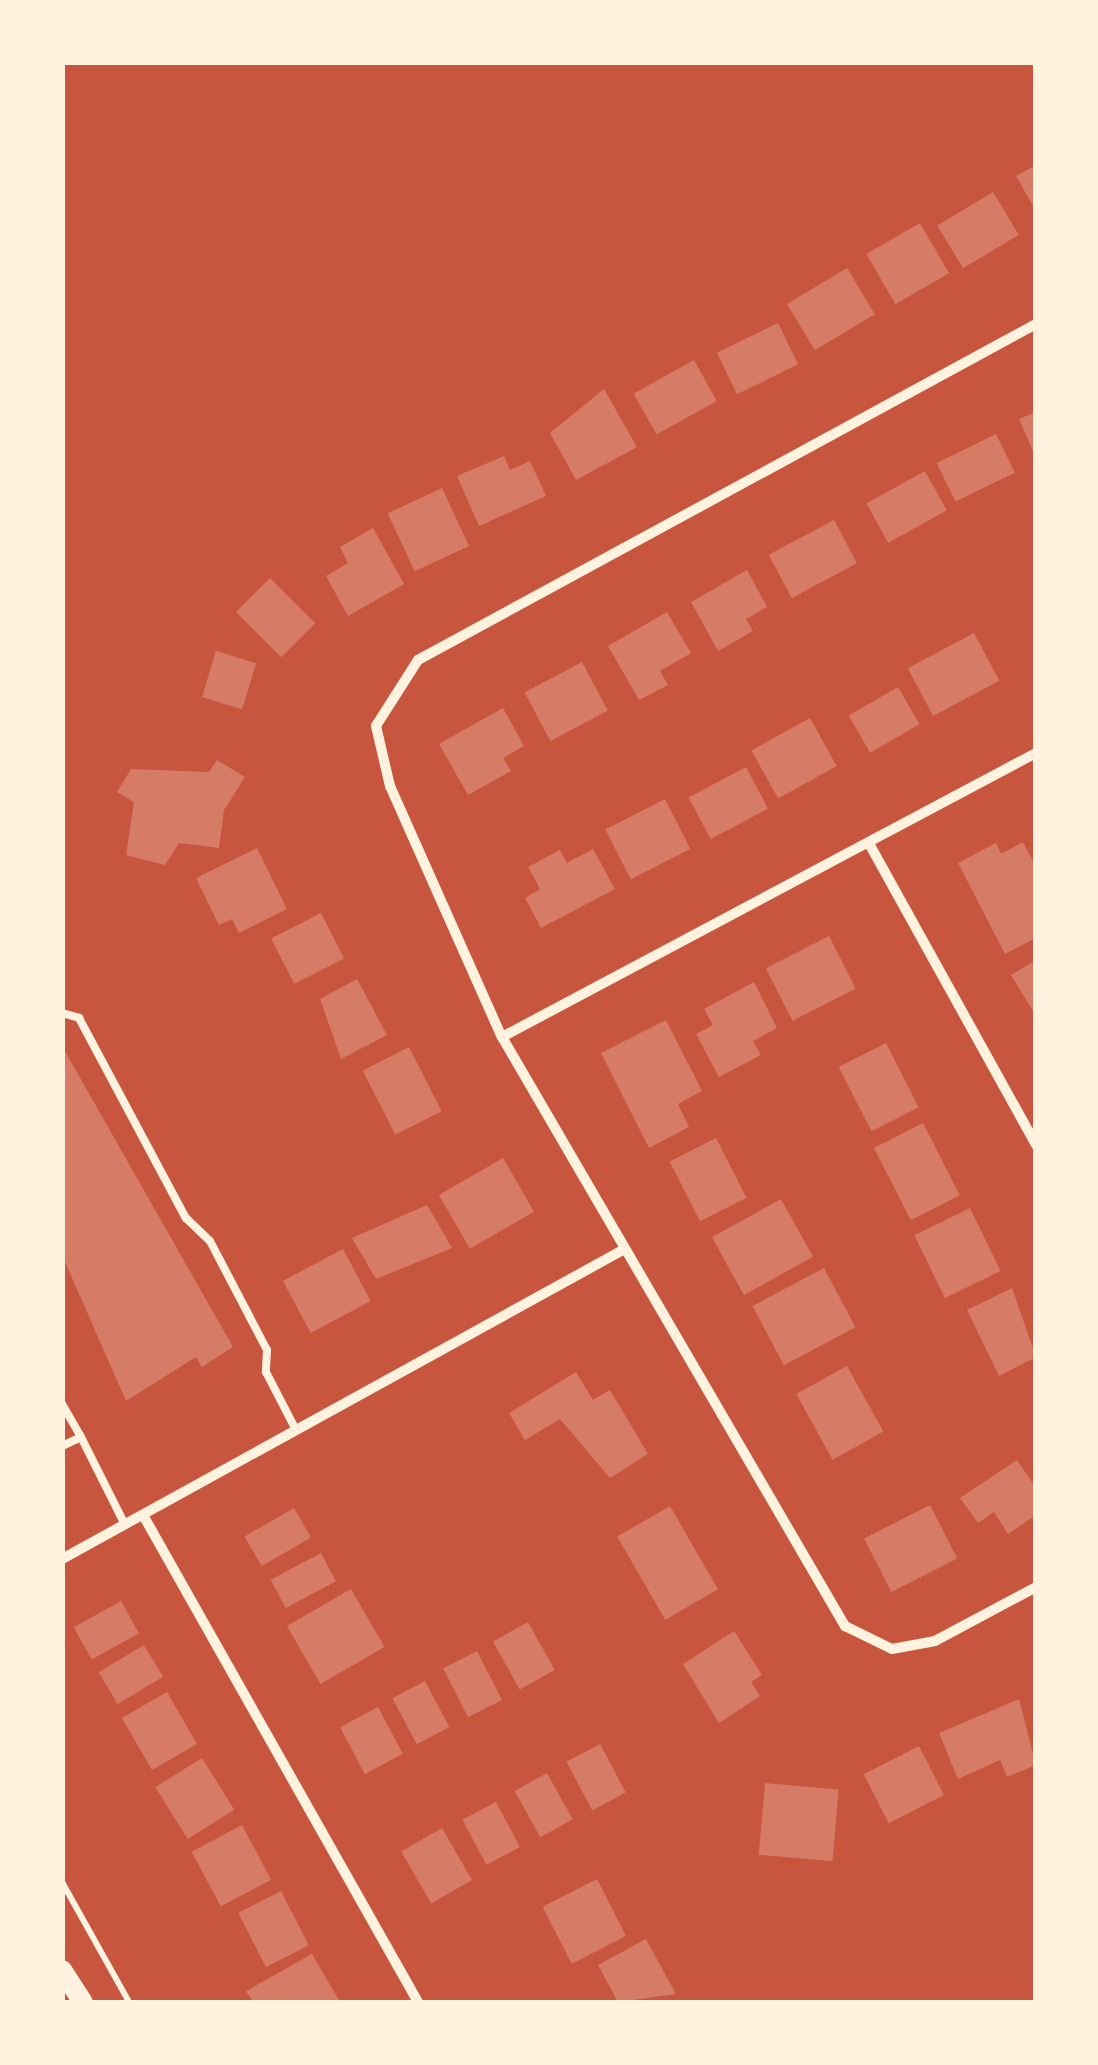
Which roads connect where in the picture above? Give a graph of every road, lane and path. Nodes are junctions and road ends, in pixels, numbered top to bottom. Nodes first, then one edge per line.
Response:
1 (1036, 324) edge
2 (1036, 753) edge
3 (871, 847) junction
4 (62, 1013) edge
5 (502, 1037) junction
6 (1036, 1145) edge
7 (623, 1250) junction
8 (62, 1404) edge
9 (296, 1430) junction
10 (81, 1437) junction
11 (62, 1446) edge
12 (143, 1515) junction
13 (125, 1525) junction
14 (62, 1559) edge
15 (1036, 1587) edge
16 (62, 1882) edge
17 (62, 1970) edge
18 (82, 2002) edge
19 (130, 2002) edge
20 (418, 2002) edge

1 - 5 street
2 - 3 street
3 - 5 street
3 - 6 street
4 - 9 lane
5 - 7 street
7 - 9 street
7 - 15 street
8 - 10 lane
9 - 12 street
10 - 11 lane
10 - 13 lane
12 - 13 street
12 - 20 street
13 - 14 street
16 - 19 path
17 - 18 main road

